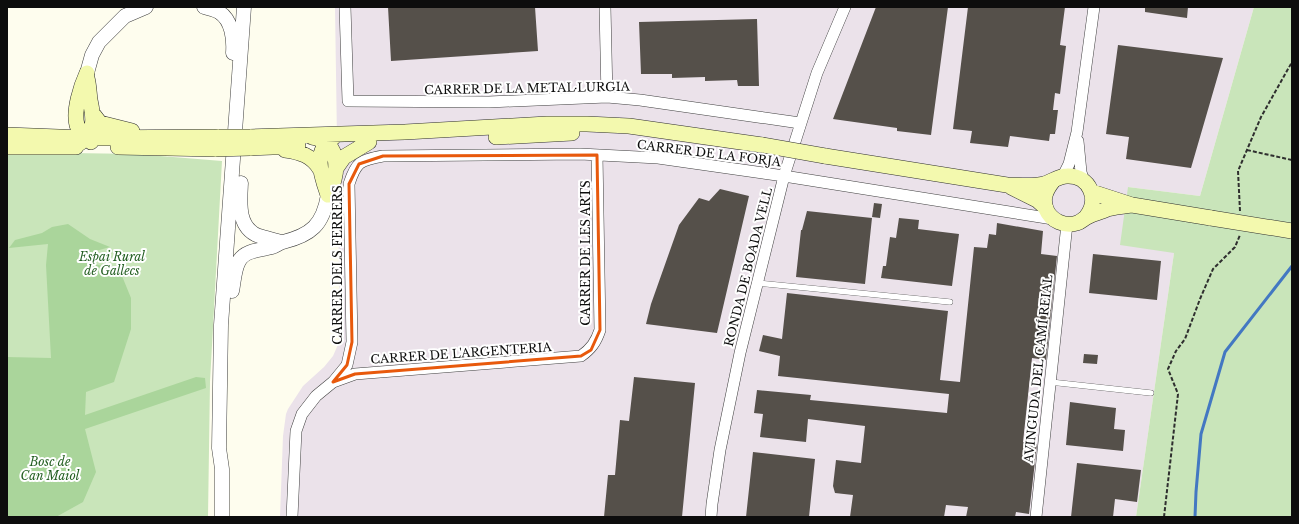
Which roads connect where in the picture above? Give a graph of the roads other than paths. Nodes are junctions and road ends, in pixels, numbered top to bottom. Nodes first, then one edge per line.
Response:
1 (146, 7) edge
2 (204, 7) edge
3 (244, 7) edge
4 (252, 7) edge
5 (345, 7) edge
6 (605, 7) edge
7 (845, 7) edge
8 (1094, 7) edge
9 (87, 73) junction
10 (607, 97) junction
11 (76, 113) junction
12 (93, 114) junction
13 (800, 123) junction
14 (667, 131) junction
15 (1077, 132) junction
16 (7, 135) edge
17 (37, 135) junction
18 (167, 136) junction
19 (85, 138) junction
20 (333, 139) junction
21 (369, 142) junction
22 (217, 143) junction
23 (250, 143) junction
24 (71, 146) junction
25 (7, 147) edge
26 (105, 147) junction
27 (270, 148) junction
28 (597, 155) junction
29 (359, 164) joint
30 (337, 166) junction
31 (320, 170) junction
32 (784, 176) junction
33 (1058, 179) junction
34 (1007, 184) junction
35 (1088, 187) junction
36 (328, 195) junction
37 (1132, 205) junction
38 (1055, 217) junction
39 (1086, 217) junction
40 (1292, 231) edge
41 (281, 242) junction
42 (758, 283) junction
43 (950, 302) dead end
44 (221, 325) junction
45 (591, 350) joint
46 (333, 382) junction
47 (1050, 382) junction
48 (1151, 393) dead end
49 (219, 420) junction
50 (220, 516) edge
51 (292, 517) edge
52 (711, 517) edge
53 (1036, 517) edge

1 - 9 street
2 - 44 street
3 - 44 street
4 - 41 street
5 - 10 street, CARRER DE LA METAL·LURGIA
6 - 10 street
7 - 13 street, RONDA DE BOADA VELL
8 - 15 street
9 - 11 main road
9 - 12 main road
10 - 13 street, CARRER DE LA METAL·LURGIA
11 - 17 main road
11 - 19 main road
12 - 18 main road
12 - 19 main road
13 - 32 street, RONDA DE BOADA VELL
14 - 20 main road
14 - 21 main road
14 - 34 main road, bridge
15 - 33 street
15 - 35 street
16 - 17 main road
17 - 19 main road
18 - 19 main road
18 - 22 main road
19 - 24 main road
19 - 26 main road
20 - 21 main road
20 - 23 main road
20 - 27 main road
20 - 30 main road
20 - 31 main road
21 - 30 main road
22 - 23 main road, bridge
22 - 26 main road
23 - 27 main road
24 - 25 main road
24 - 26 main road
27 - 31 main road
28 - 29 street, CARRER DE LA FORJA
28 - 32 street, CARRER DE LA FORJA
28 - 45 street, CARRER DE LES ARTS
29 - 46 street, CARRER DELS FERRERS
30 - 36 main road
31 - 36 main road
32 - 38 street, CARRER DE LA FORJA
32 - 42 street, RONDA DE BOADA VELL
33 - 34 main road
33 - 35 main road
33 - 38 main road
34 - 38 main road
35 - 37 main road
35 - 39 main road
36 - 41 street
37 - 39 main road
37 - 40 main road, bridge
38 - 39 main road
38 - 47 street, AVINGUDA DEL CAMÍ REIAL
41 - 49 street
42 - 43 lane
42 - 52 street, RONDA DE BOADA VELL
44 - 49 street
45 - 46 street, CARRER DE L'ARGENTERIA
46 - 51 street, CARRER DELS FERRERS
47 - 48 lane
47 - 53 street, AVINGUDA DEL CAMÍ REIAL
49 - 50 street

